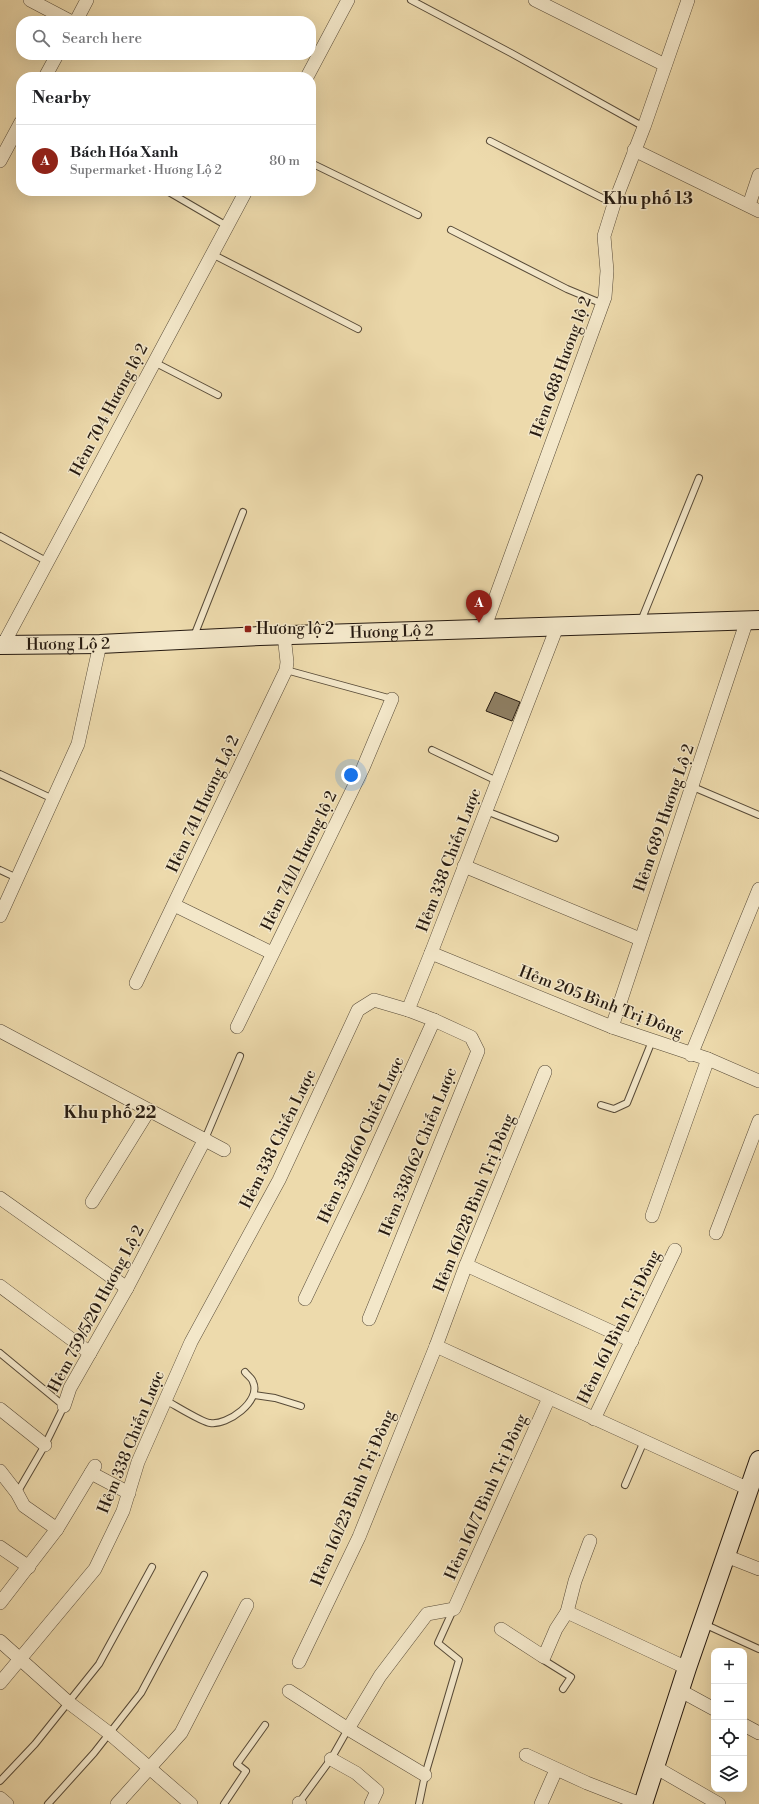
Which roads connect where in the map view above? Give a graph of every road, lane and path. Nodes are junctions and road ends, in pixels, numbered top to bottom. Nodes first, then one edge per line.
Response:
1 (30, 0) edge
2 (87, 0) edge
3 (348, 0) edge
4 (411, 0) edge
5 (535, 0) edge
6 (688, 0) edge
7 (60, 16) edge
8 (79, 16) edge
9 (316, 59) edge
10 (54, 60) edge
11 (315, 60) edge
12 (665, 65) junction
13 (48, 72) edge
14 (309, 72) edge
15 (644, 127) junction
16 (16, 131) edge
17 (490, 141) dead end
18 (634, 150) junction
19 (0, 161) edge
20 (316, 165) edge
21 (759, 175) edge
22 (176, 196) edge
23 (243, 196) edge
24 (614, 204) junction
25 (754, 208) edge
26 (418, 215) dead end
27 (227, 226) junction
28 (451, 230) dead end
29 (212, 254) junction
30 (603, 304) junction
31 (358, 329) dead end
32 (154, 362) junction
33 (218, 395) dead end
34 (699, 478) dead end
35 (243, 512) dead end
36 (0, 536) edge
37 (48, 562) junction
38 (753, 620) edge
39 (639, 624) junction
40 (557, 627) junction
41 (484, 629) junction
42 (284, 635) junction
43 (192, 640) junction
44 (100, 644) junction
45 (2, 645) edge
46 (286, 670) junction
47 (392, 699) joint
48 (432, 750) dead end
49 (0, 774) edge
50 (497, 781) junction
51 (693, 787) junction
52 (53, 799) junction
53 (486, 811) junction
54 (759, 815) edge
55 (555, 838) dead end
56 (464, 866) junction
57 (0, 870) edge
58 (17, 878) junction
59 (759, 889) edge
60 (174, 905) junction
61 (0, 916) edge
62 (640, 939) junction
63 (272, 953) junction
64 (431, 953) junction
65 (136, 983) dead end
66 (408, 1010) junction
67 (434, 1020) junction
68 (237, 1027) dead end
69 (612, 1027) junction
70 (0, 1031) edge
71 (652, 1041) junction
72 (691, 1055) junction
73 (240, 1056) dead end
74 (708, 1060) junction
75 (545, 1072) dead end
76 (759, 1081) edge
77 (601, 1105) dead end
78 (149, 1110) junction
79 (759, 1120) edge
80 (205, 1139) junction
81 (224, 1150) dead end
82 (0, 1198) edge
83 (92, 1202) dead end
84 (652, 1216) dead end
85 (716, 1233) dead end
86 (675, 1250) dead end
87 (466, 1265) junction
88 (0, 1286) edge
89 (126, 1288) junction
90 (305, 1299) dead end
91 (369, 1319) dead end
92 (632, 1341) junction
93 (436, 1346) junction
94 (90, 1353) junction
95 (0, 1354) edge
96 (245, 1372) dead end
97 (254, 1395) junction
98 (549, 1398) junction
99 (166, 1400) junction
100 (64, 1406) junction
101 (301, 1406) dead end
102 (0, 1409) edge
103 (594, 1419) junction
104 (644, 1441) junction
105 (45, 1445) junction
106 (759, 1460) edge
107 (0, 1471) edge
108 (625, 1485) dead end
109 (749, 1489) junction
110 (17, 1493) junction
111 (129, 1493) junction
112 (57, 1529) junction
113 (590, 1541) dead end
114 (0, 1547) edge
115 (726, 1556) junction
116 (29, 1567) junction
117 (152, 1568) dead end
118 (759, 1569) edge
119 (204, 1575) dead end
120 (0, 1603) edge
121 (247, 1605) dead end
122 (454, 1609) junction
123 (567, 1612) junction
124 (703, 1623) junction
125 (501, 1629) dead end
126 (0, 1641) edge
127 (759, 1649) edge
128 (544, 1656) junction
129 (20, 1659) junction
130 (299, 1662) dead end
131 (687, 1668) junction
132 (0, 1683) edge
133 (563, 1689) dead end
134 (289, 1691) dead end
135 (681, 1691) junction
136 (68, 1702) junction
137 (711, 1707) edge
138 (266, 1725) dead end
139 (747, 1727) edge
140 (348, 1729) junction
141 (759, 1733) edge
142 (109, 1734) junction
143 (526, 1755) dead end
144 (331, 1759) junction
145 (655, 1767) junction
146 (149, 1768) junction
147 (556, 1770) junction
148 (425, 1775) junction
149 (0, 1782) edge
150 (0, 1798) edge
151 (7, 1804) edge
152 (48, 1804) edge
153 (117, 1804) edge
154 (191, 1804) edge
155 (224, 1804) edge
156 (299, 1804) edge
157 (371, 1804) edge
158 (419, 1804) edge
159 (541, 1804) edge
160 (642, 1804) edge
161 (719, 1804) edge

1 - 7 street
2 - 8 street
3 - 9 street
4 - 15 lane
5 - 12 street
6 - 12 street, Hẻm 688 Hương lộ 2
10 - 13 street
11 - 14 street
12 - 15 street, Hẻm 688 Hương lộ 2
15 - 18 street, Hẻm 688 Hương lộ 2
16 - 19 street
17 - 24 lane
18 - 24 street, Hẻm 688 Hương lộ 2
18 - 25 street
20 - 26 lane
21 - 25 street
22 - 27 lane
23 - 27 street, Hẻm 704 Hương lộ 2
24 - 30 street, Hẻm 688 Hương lộ 2
27 - 29 street, Hẻm 704 Hương lộ 2
28 - 30 lane
29 - 31 lane
29 - 32 street, Hẻm 704 Hương lộ 2
30 - 41 street, Hẻm 688 Hương lộ 2
32 - 33 lane
32 - 37 street, Hẻm 704 Hương lộ 2
34 - 39 lane
35 - 43 lane
36 - 37 lane
37 - 45 street, Hẻm 704 Hương lộ 2
38 - 39 main road, Hương Lộ 2
38 - 51 street, Hẻm 689 Hương Lộ 2
39 - 40 main road, Hương Lộ 2
40 - 41 main road, Hương Lộ 2
40 - 50 street, Hẻm 338 Chiến Lược
41 - 42 main road, Hương Lộ 2
42 - 43 main road, Hương Lộ 2
42 - 46 street, Hẻm 741 Hương Lộ 2
43 - 44 main road, Hương Lộ 2
44 - 45 main road, Hương Lộ 2
44 - 52 street
46 - 47 lane, Hẻm 741/1 Hương lộ 2
46 - 60 street, Hẻm 741 Hương Lộ 2
47 - 63 street, Hẻm 741/1 Hương lộ 2
48 - 50 lane
49 - 52 lane
50 - 53 street, Hẻm 338 Chiến Lược
51 - 54 lane
51 - 62 street, Hẻm 689 Hương Lộ 2
52 - 58 street
53 - 55 lane
53 - 56 street, Hẻm 338 Chiến Lược
56 - 62 street
56 - 64 street, Hẻm 338 Chiến Lược
57 - 58 lane
58 - 61 street
59 - 72 street
60 - 63 street
60 - 65 street, Hẻm 741 Hương Lộ 2
62 - 69 street, Hẻm 689 Hương Lộ 2
63 - 68 street, Hẻm 741/1 Hương lộ 2
64 - 66 street, Hẻm 338 Chiến Lược
64 - 69 street, Hẻm 205 Bình Trị Đông
66 - 67 street
66 - 99 street, Hẻm 338 Chiến Lược
67 - 90 street, Hẻm 338/160 Chiến Lược
67 - 91 street, Hẻm 338/162 Chiến Lược
69 - 71 street, Hẻm 205 Bình Trị Đông
70 - 78 street
71 - 72 street, Hẻm 205 Bình Trị Đông
71 - 77 lane
72 - 74 street, Hẻm 205 Bình Trị Đông
73 - 80 lane
74 - 76 street, Hẻm 205 Bình Trị Đông
74 - 84 street
75 - 87 street, Hẻm 161/28 Bình Trị Đông
78 - 80 street
78 - 83 street
79 - 85 street
80 - 81 street
80 - 89 street, Hẻm 759/5/20 Hương Lộ 2
82 - 89 street
86 - 92 street, Hẻm 161 Bình Trị Đông
87 - 92 street
87 - 93 street, Hẻm 161/28 Bình Trị Đông
88 - 94 street
89 - 94 street, Hẻm 759/5/20 Hương Lộ 2
92 - 103 street, Hẻm 161 Bình Trị Đông
93 - 98 street, Hẻm 161 Bình Trị Đông
93 - 130 street, Hẻm 161/23 Bình Trị Đông
94 - 100 street, Hẻm 759/5/20 Hương Lộ 2
95 - 100 lane
96 - 97 lane
97 - 99 lane
97 - 101 lane
98 - 103 street, Hẻm 161 Bình Trị Đông
98 - 122 street, Hẻm 161/7 Bình Trị Đông
99 - 111 street, Hẻm 338 Chiến Lược
100 - 105 lane, Hẻm 759/5/20 Hương Lộ 2
102 - 105 street
103 - 104 street, Hẻm 161 Bình Trị Đông
104 - 108 lane
104 - 109 street, Hẻm 161 Bình Trị Đông
105 - 110 lane, Hẻm 759/5/20 Hương Lộ 2
106 - 109 main road
107 - 110 street
109 - 115 main road
110 - 112 street
111 - 112 street
111 - 129 street, Hẻm 338 Chiến Lược
112 - 116 street
113 - 123 street
114 - 116 street
115 - 118 street
115 - 124 main road
116 - 120 street
117 - 136 lane
119 - 142 lane
121 - 146 street
122 - 140 street
122 - 148 lane
123 - 128 street
123 - 131 street
124 - 127 lane
124 - 131 main road
125 - 128 street
126 - 129 street
128 - 133 lane
129 - 132 street, Hẻm 338 Chiến Lược
129 - 136 street
131 - 135 main road
134 - 140 street
135 - 137 street
135 - 145 main road
136 - 142 street
136 - 149 lane
138 - 155 lane
139 - 141 street
140 - 144 lane
140 - 148 street
142 - 146 street
142 - 152 lane
143 - 147 street
144 - 156 lane
144 - 157 street
145 - 160 main road
145 - 161 street
146 - 153 street
146 - 154 street
147 - 159 street
147 - 160 street
148 - 158 lane
150 - 151 street

